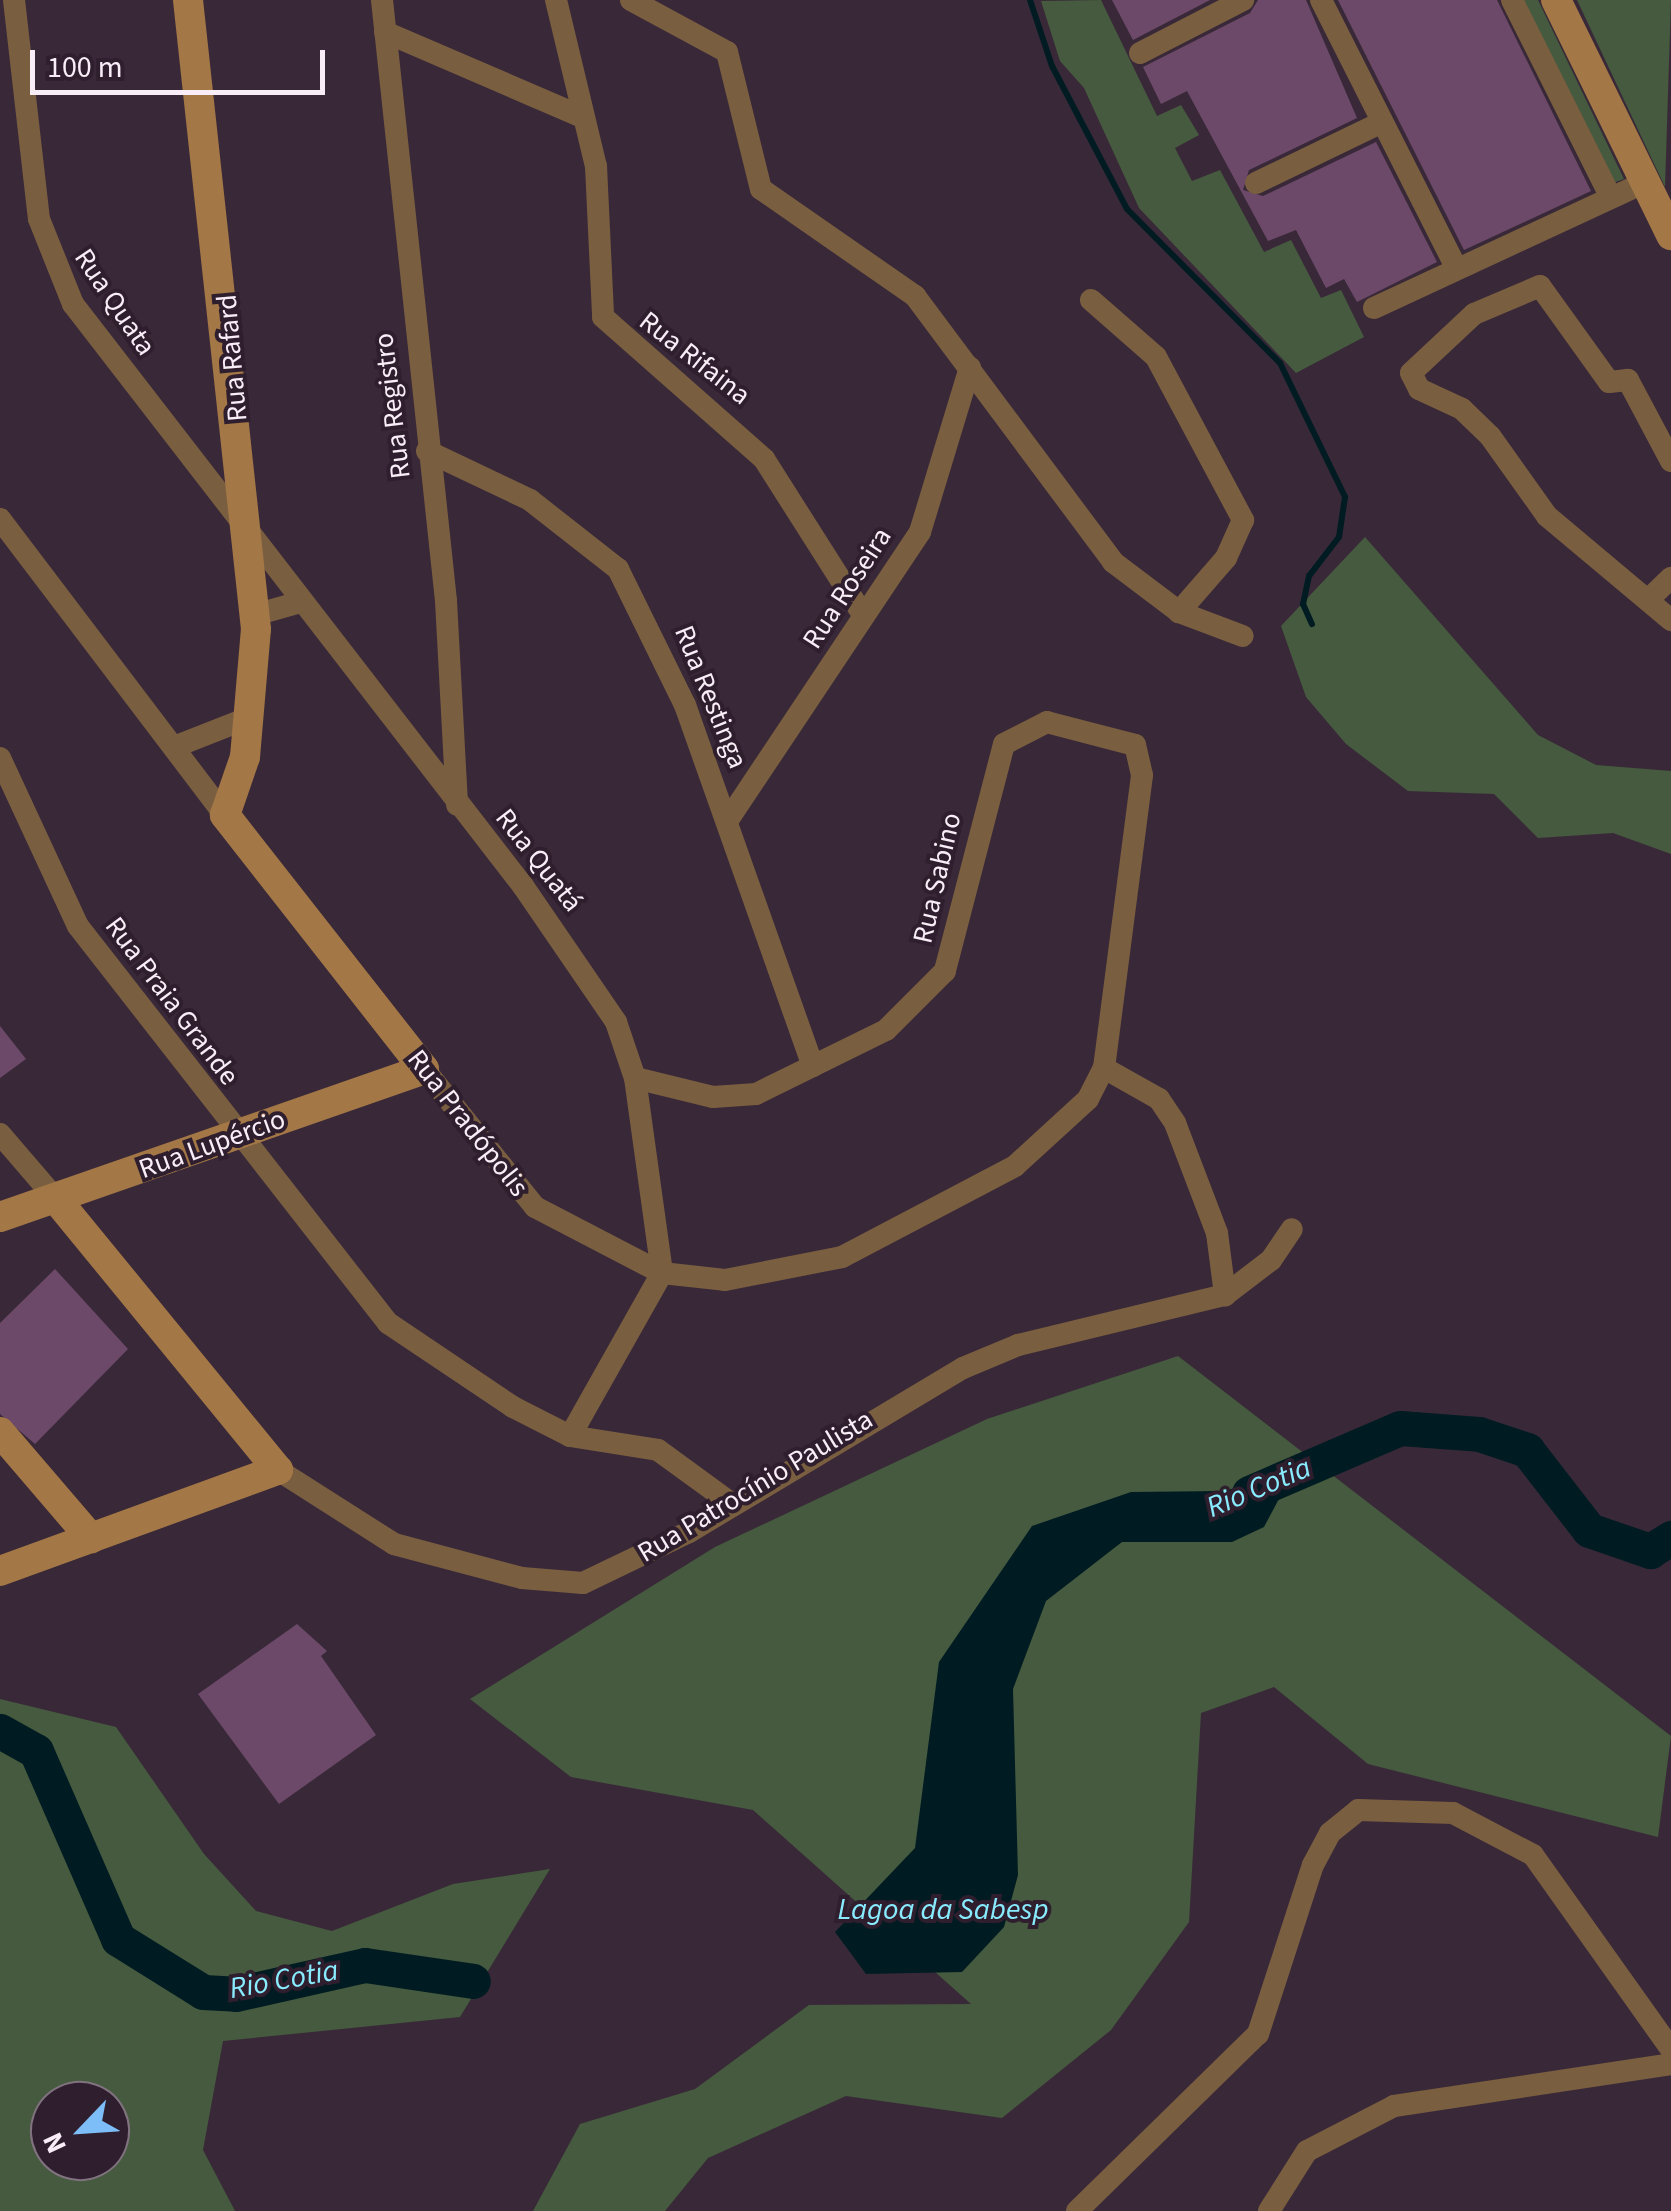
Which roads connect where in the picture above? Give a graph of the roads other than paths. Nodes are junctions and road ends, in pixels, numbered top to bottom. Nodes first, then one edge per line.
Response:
1 (14, 0) edge
2 (188, 0) edge
3 (382, 0) edge
4 (556, 0) edge
5 (631, 0) edge
6 (1242, 0) edge
7 (1321, 0) edge
8 (1512, 0) edge
9 (1556, 0) edge
10 (385, 32) junction
11 (1140, 53) dead end
12 (580, 116) junction
13 (1382, 122) junction
14 (1646, 182) junction
15 (1256, 183) dead end
16 (1610, 196) junction
17 (1671, 235) edge
18 (1457, 269) junction
19 (1092, 300) dead end
20 (1374, 308) dead end
21 (970, 368) junction
22 (427, 451) junction
23 (1671, 461) edge
24 (0, 518) edge
25 (250, 540) junction
26 (1671, 578) edge
27 (1648, 600) junction
28 (297, 603) junction
29 (1179, 612) junction
30 (256, 615) junction
31 (863, 615) junction
32 (1671, 620) edge
33 (1243, 636) dead end
34 (250, 716) junction
35 (174, 747) junction
36 (0, 758) edge
37 (457, 804) junction
38 (225, 815) junction
39 (728, 820) junction
40 (813, 1066) junction
41 (1104, 1068) junction
42 (424, 1069) junction
43 (636, 1078) junction
44 (0, 1134) edge
45 (236, 1135) junction
46 (56, 1200) junction
47 (0, 1217) edge
48 (1292, 1230) dead end
49 (662, 1272) junction
50 (1225, 1295) junction
51 (0, 1432) edge
52 (570, 1436) junction
53 (278, 1470) junction
54 (732, 1504) junction
55 (91, 1538) junction
56 (0, 1571) edge
57 (1671, 2049) edge
58 (1671, 2064) edge
59 (1077, 2211) edge
60 (1268, 2211) edge

1 - 25 street, Rua Quata
2 - 25 street, Rua Rafard
3 - 10 street, Rua Registro
4 - 12 street, Rua Rifaina
5 - 21 street
6 - 11 street
7 - 13 street
8 - 16 street
9 - 14 street
10 - 12 street
10 - 22 street, Rua Registro
12 - 31 street, Rua Rifaina
13 - 15 street
13 - 18 street
14 - 16 street
14 - 17 street
16 - 18 street
18 - 20 street
19 - 29 street
21 - 29 street
21 - 31 street, Rua Roseira
22 - 37 street, Rua Registro
22 - 39 street, Rua Restinga
23 - 27 street
24 - 35 street, Rua Pradópolis
25 - 28 street, Rua Quatá
25 - 30 street, Rua Rafard
26 - 27 street
27 - 32 street
28 - 30 street
28 - 37 street, Rua Quatá
29 - 33 street
30 - 34 street, Rua Rafard
31 - 39 street, Rua Roseira
34 - 35 street
34 - 38 street, Rua Rafard
35 - 38 street, Rua Pradópolis
36 - 45 street, Rua Praia Grande
37 - 43 street, Rua Quatá
38 - 42 street, Rua Pradópolis
39 - 40 street, Rua Restinga
40 - 41 street, Rua Sabino
40 - 43 street, Rua Sabino
41 - 49 street, Rua Pradópolis
41 - 50 street
42 - 45 street, Rua Lupércio
42 - 49 street, Rua Pradópolis
43 - 49 street, Rua Quatá
44 - 46 street, Rua Patrocínio Paulista
45 - 46 street, Rua Lupércio
45 - 52 street, Rua Praia Grande
46 - 47 street, Rua Lupércio
46 - 53 street, Rua Patrocínio Paulista
48 - 50 street
49 - 52 street
50 - 54 street, Rua Patrocínio Paulista
51 - 55 street
52 - 54 street, Rua Praia Grande
53 - 54 street, Rua Patrocínio Paulista
53 - 55 street
55 - 56 street
57 - 59 street
58 - 60 street

